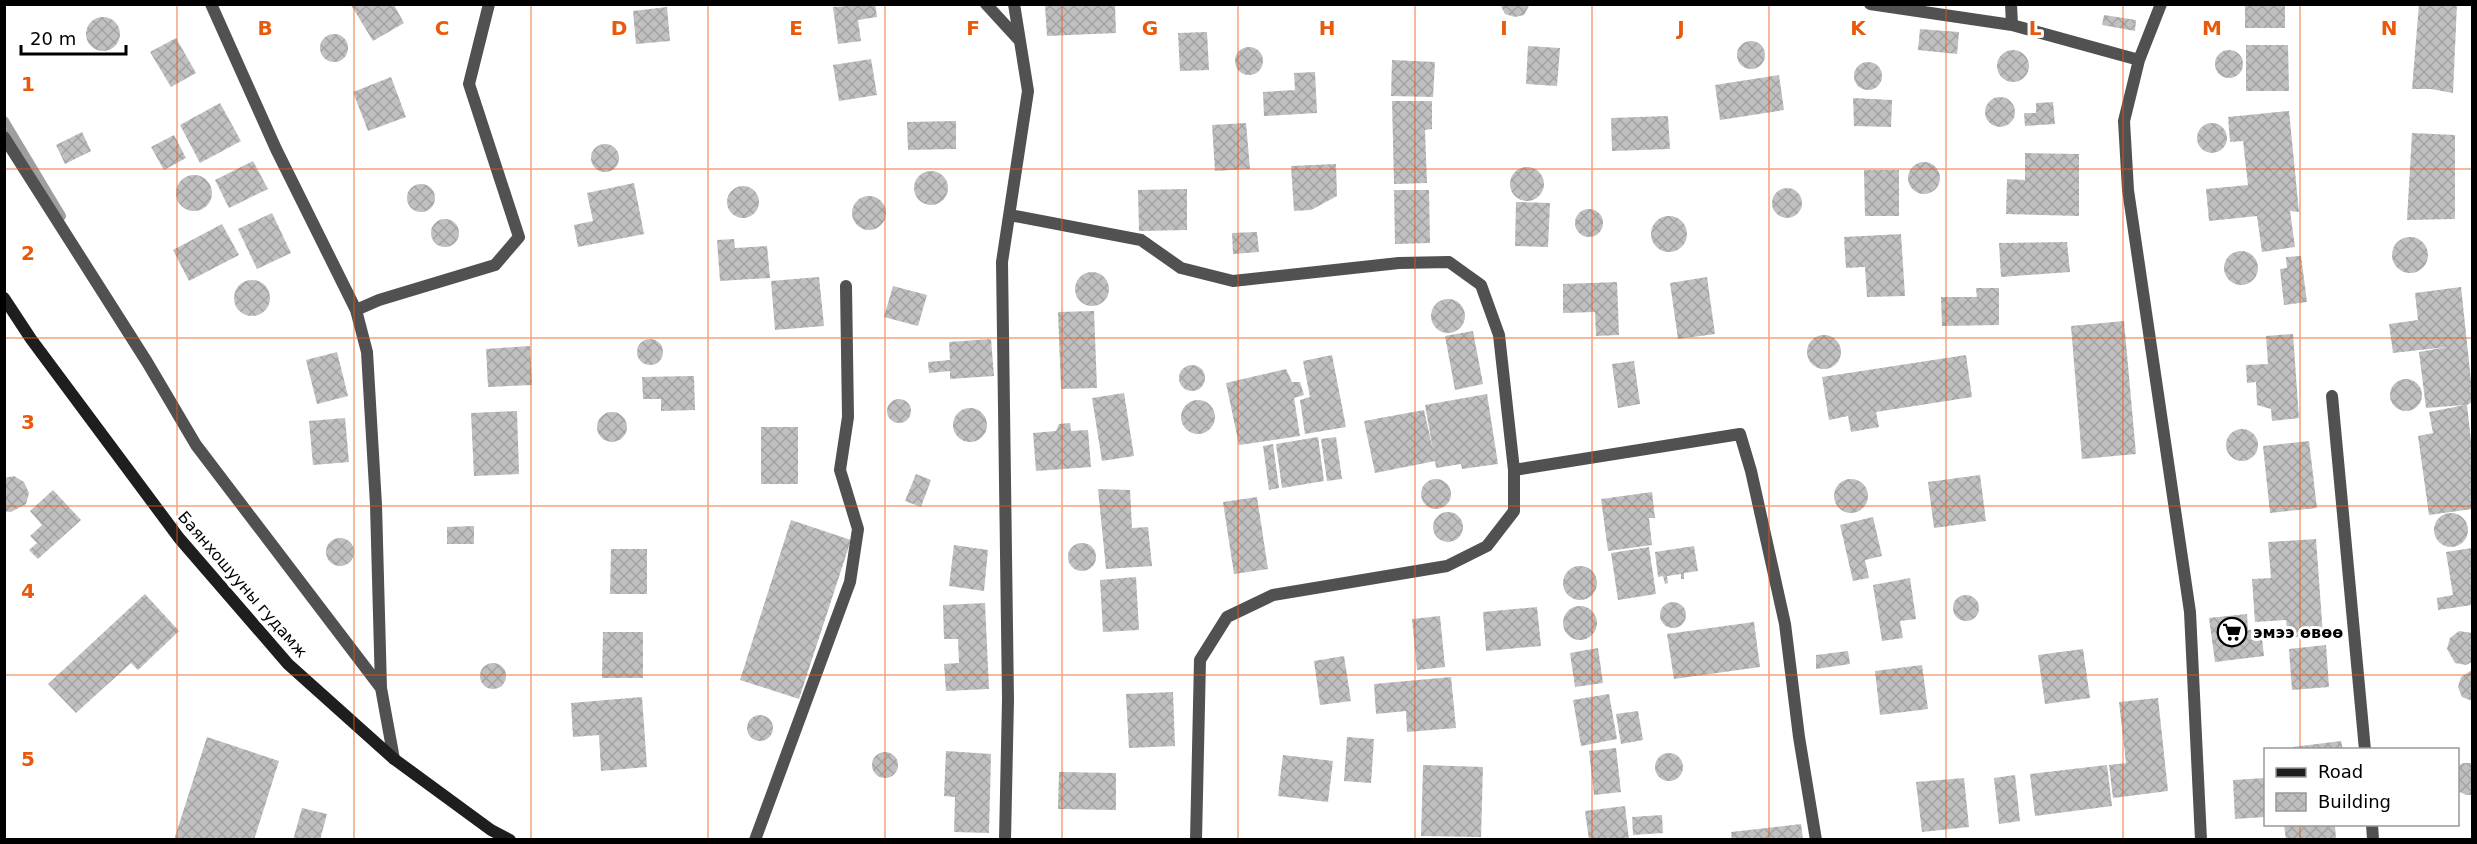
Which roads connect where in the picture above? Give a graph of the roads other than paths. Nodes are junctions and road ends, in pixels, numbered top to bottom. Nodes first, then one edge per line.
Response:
1 (211, 4) edge
2 (489, 4) edge
3 (986, 4) edge
4 (1014, 4) edge
5 (1870, 4) edge
6 (2011, 4) edge
7 (2161, 4) edge
8 (2012, 24) junction
9 (1019, 40) junction
10 (2139, 60) junction
11 (4, 137) edge
12 (1010, 215) junction
13 (846, 286) dead end
14 (4, 298) edge
15 (356, 310) junction
16 (2332, 396) dead end
17 (1514, 471) junction
18 (381, 688) junction
19 (2365, 748) edge
20 (394, 759) junction
21 (510, 840) edge
22 (755, 840) edge
23 (1005, 840) edge
24 (1196, 840) edge
25 (1816, 840) edge
26 (2201, 840) edge

1 - 15 street
2 - 15 street
3 - 9 street
4 - 9 street
5 - 8 street
6 - 8 street
7 - 10 street
8 - 10 street
9 - 12 street
10 - 26 street
11 - 18 street
12 - 17 street
12 - 23 street
13 - 22 street
14 - 20 main road, Баянхошууны гудамж
15 - 18 street
16 - 19 street
17 - 24 street
17 - 25 street
18 - 20 street
20 - 21 main road, Баянхошууны гудамж

